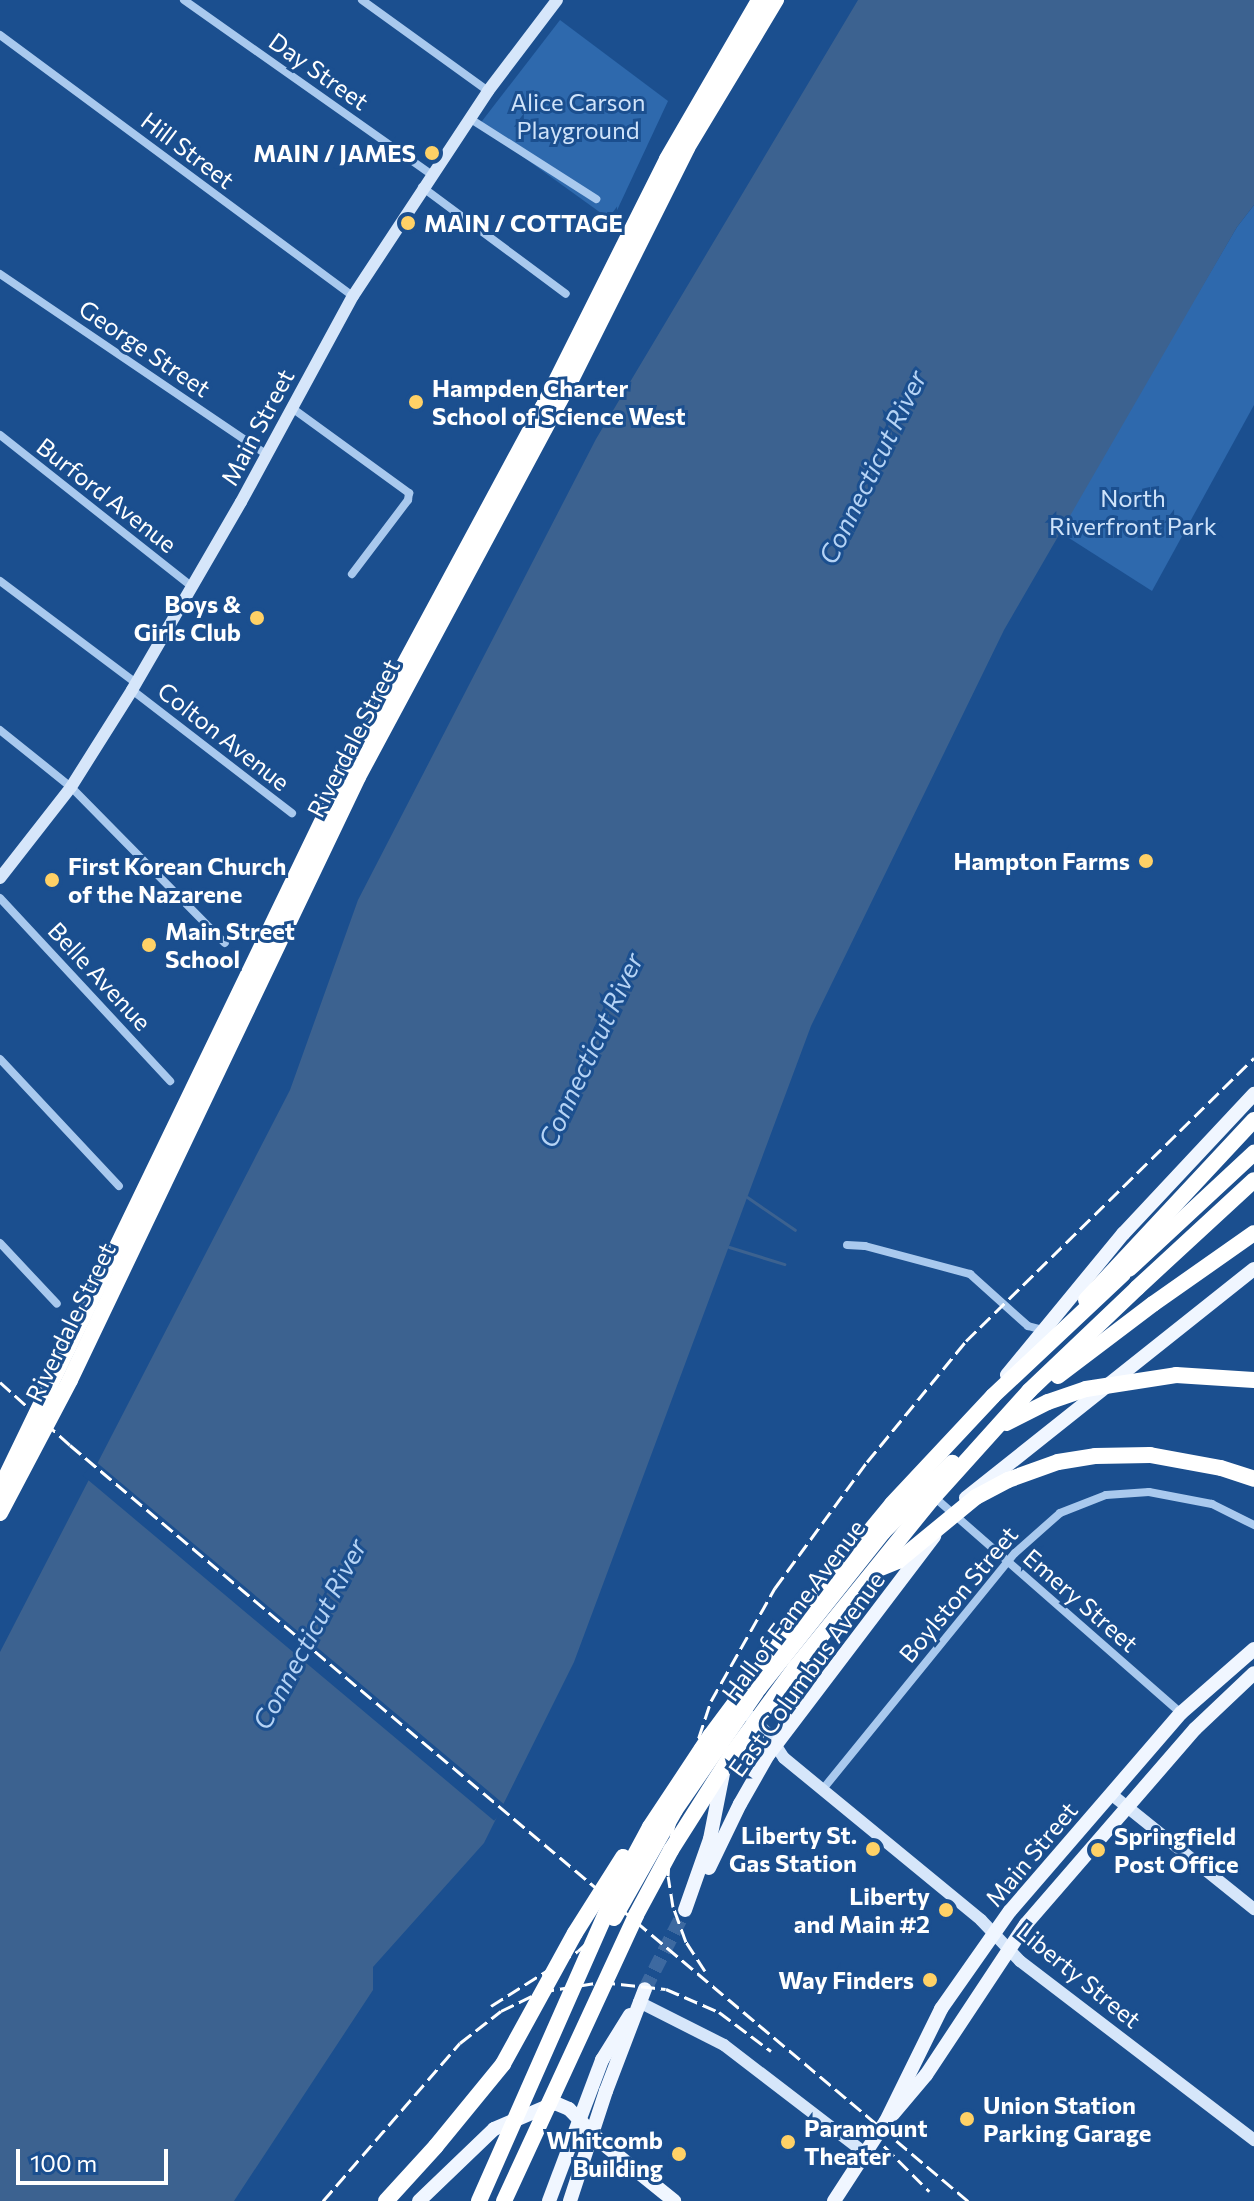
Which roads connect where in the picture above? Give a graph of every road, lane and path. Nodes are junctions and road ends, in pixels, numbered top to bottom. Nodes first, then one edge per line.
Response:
1 (184, 0) edge
2 (362, 0) edge
3 (759, 0) edge
4 (776, 0) edge
5 (551, 2) edge
6 (0, 35) edge
7 (488, 91) junction
8 (469, 118) junction
9 (431, 174) junction
10 (422, 187) junction
11 (596, 199) dead end
12 (0, 274) edge
13 (566, 294) dead end
14 (353, 296) junction
15 (292, 408) junction
16 (0, 435) edge
17 (267, 455) junction
18 (352, 574) dead end
19 (0, 581) edge
20 (191, 586) junction
21 (134, 687) junction
22 (0, 730) edge
23 (71, 787) junction
24 (292, 813) dead end
25 (0, 878) edge
26 (0, 898) edge
27 (225, 943) dead end
28 (0, 1059) edge
29 (170, 1081) dead end
30 (1254, 1094) edge
31 (1254, 1120) edge
32 (1254, 1153) edge
33 (1254, 1180) edge
34 (119, 1186) dead end
35 (1254, 1233) edge
36 (0, 1243) edge
37 (847, 1245) dead end
38 (1254, 1269) edge
39 (1120, 1270) junction
40 (57, 1304) dead end
41 (1044, 1338) junction
42 (1254, 1380) edge
43 (955, 1473) junction
44 (1254, 1479) edge
45 (920, 1485) junction
46 (0, 1489) edge
47 (0, 1513) edge
48 (953, 1513) junction
49 (1254, 1525) edge
50 (885, 1526) junction
51 (923, 1552) junction
52 (1008, 1563) junction
53 (873, 1571) junction
54 (1254, 1649) edge
55 (1254, 1673) edge
56 (744, 1706) junction
57 (1181, 1713) junction
58 (776, 1746) junction
59 (823, 1789) junction
60 (1111, 1794) junction
61 (670, 1796) junction
62 (1127, 1807) junction
63 (1254, 1909) edge
64 (685, 1910) joint
65 (994, 1933) junction
66 (1008, 1948) junction
67 (642, 1995) junction
68 (551, 2042) junction
69 (579, 2119) junction
70 (886, 2121) junction
71 (592, 2133) junction
72 (1254, 2140) edge
73 (865, 2153) junction
74 (386, 2201) edge
75 (419, 2201) edge
76 (479, 2201) edge
77 (504, 2201) edge
78 (549, 2201) edge
79 (570, 2201) edge
80 (674, 2201) edge
81 (834, 2201) edge

1 - 9 street, Day Street
2 - 7 street
3 - 46 highway, Riverdale Street
4 - 47 highway, Riverdale Street
5 - 7 main road, Main Street
6 - 14 street, Hill Street
7 - 8 main road, Main Street
8 - 9 main road, Main Street
8 - 11 street
9 - 10 main road, Main Street
10 - 13 street
10 - 14 main road, Main Street
12 - 17 street, George Street
14 - 15 main road, Main Street
15 - 17 main road, Main Street
15 - 18 street
16 - 20 street, Burford Avenue
17 - 20 main road, Main Street
19 - 21 street, Colton Avenue
20 - 21 main road, Main Street
21 - 23 main road, Main Street
21 - 24 street, Colton Avenue
22 - 23 street
23 - 25 main road, Main Street
23 - 27 street
26 - 29 street, Belle Avenue
28 - 34 street
30 - 41 main road, Hall of Fame Avenue
31 - 39 highway
32 - 39 highway
33 - 43 highway, bridge
35 - 43 highway, bridge
36 - 40 street
37 - 41 street
38 - 48 main road, East Columbus Avenue
39 - 41 highway, bridge
41 - 45 main road, Hall of Fame Avenue
41 - 61 highway, bridge
42 - 68 highway, bridge
43 - 53 highway, bridge
44 - 53 highway, bridge
45 - 48 street, Emery Street
45 - 50 main road, Hall of Fame Avenue
48 - 51 main road, East Columbus Avenue
48 - 52 street, Emery Street
49 - 52 street, Boylston Street
50 - 51 main road
50 - 56 main road, Hall of Fame Avenue
51 - 58 main road, East Columbus Avenue
52 - 57 street, Emery Street
52 - 59 street, Boylston Street
53 - 77 highway, bridge
54 - 57 main road, Main Street
55 - 62 main road, Main Street
56 - 58 main road, Liberty Street
56 - 64 main road, Hall of Fame Avenue
57 - 60 main road, Main Street
58 - 59 main road, Liberty Street
58 - 64 main road, East Columbus Avenue
59 - 65 main road, Liberty Street
60 - 62 main road
60 - 65 main road, Main Street
61 - 68 highway, bridge
61 - 74 highway, bridge
62 - 63 main road
62 - 66 main road, Main Street
65 - 66 main road, Liberty Street
65 - 70 main road, Main Street
66 - 70 main road, Main Street
66 - 72 main road, Liberty Street
67 - 69 main road
67 - 71 main road
67 - 73 main road
68 - 76 highway, bridge
69 - 71 main road
69 - 75 main road
69 - 78 main road
70 - 73 main road, Main Street
71 - 79 main road
71 - 80 main road
73 - 81 main road, Main Street

